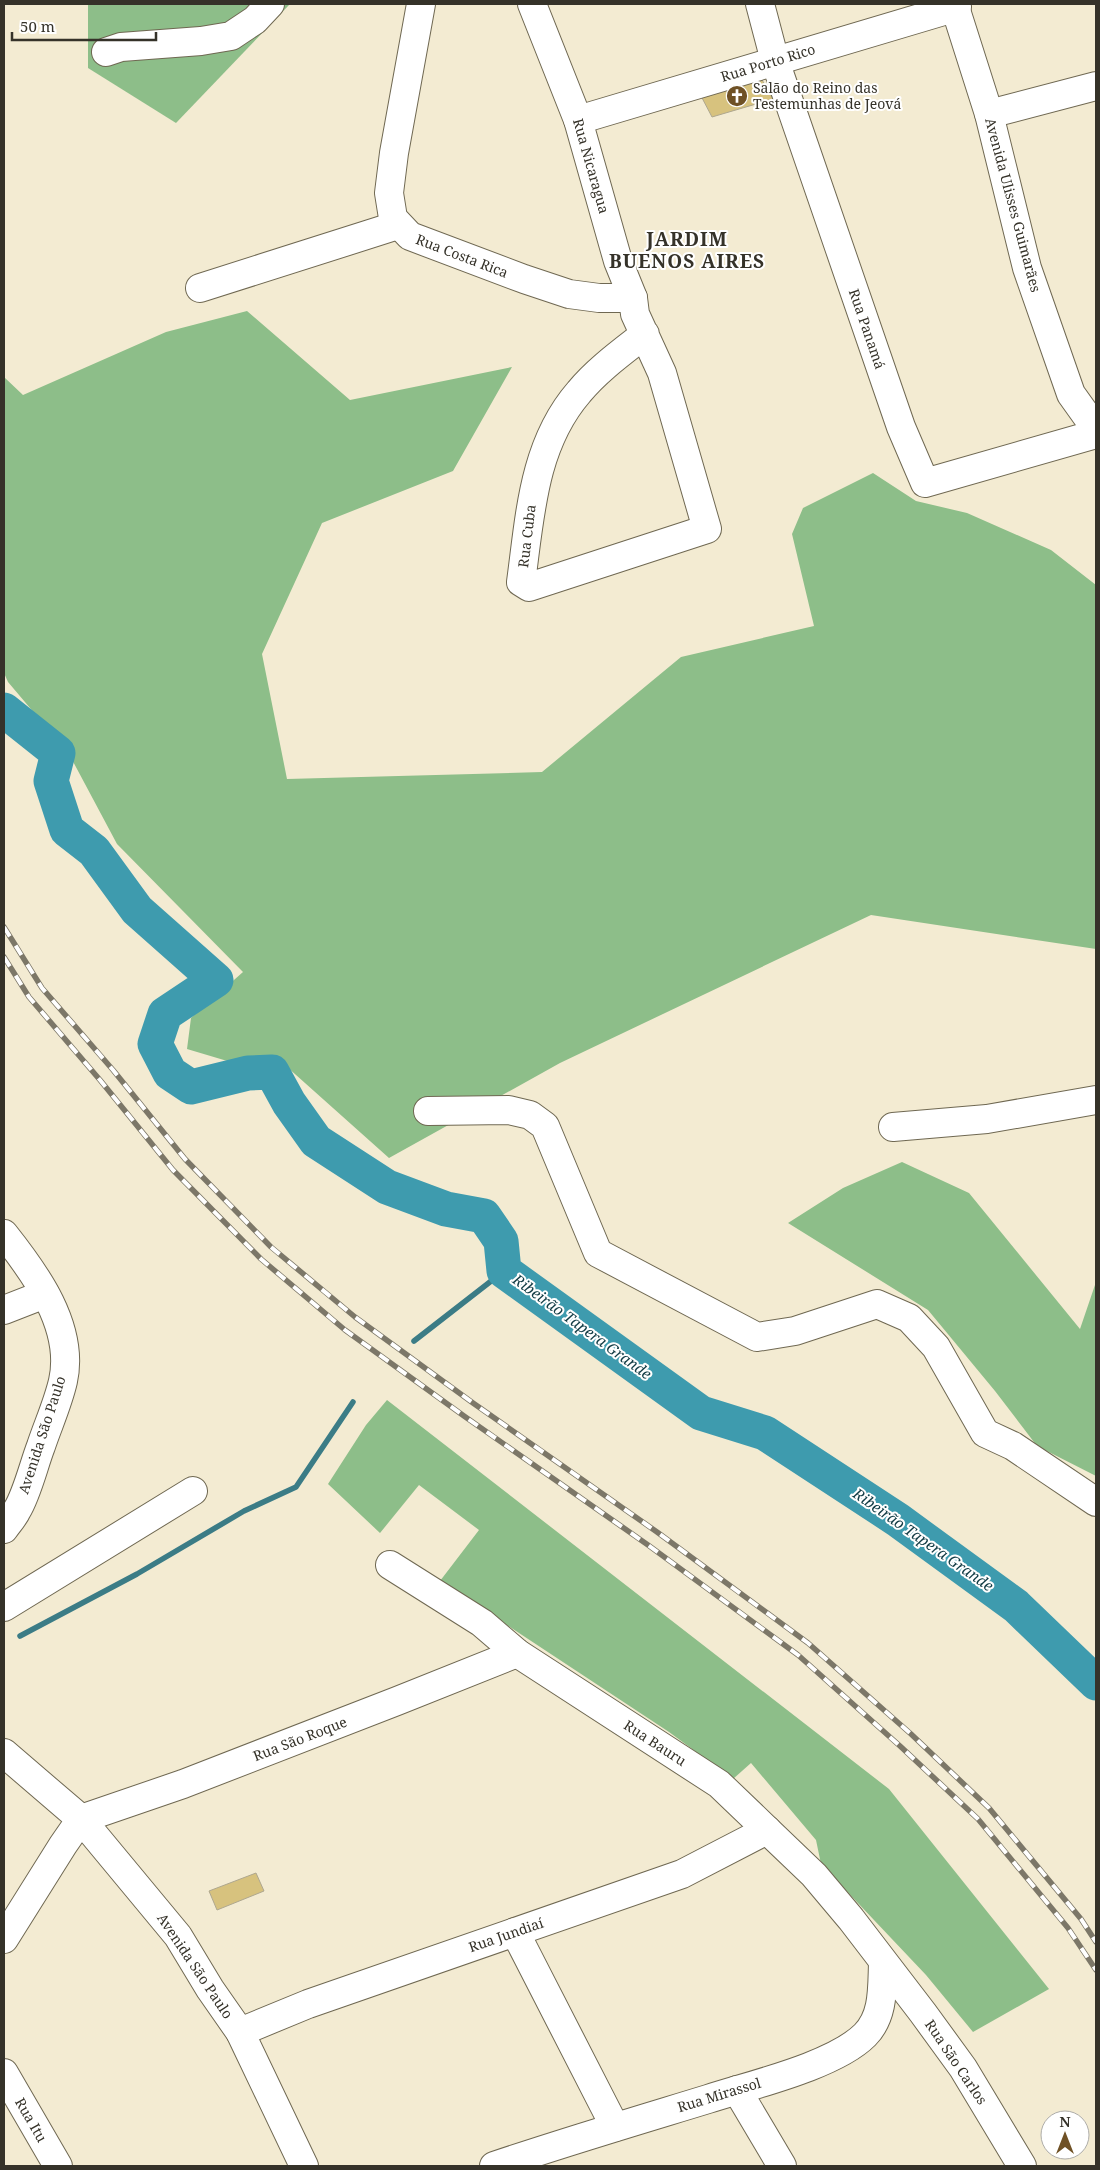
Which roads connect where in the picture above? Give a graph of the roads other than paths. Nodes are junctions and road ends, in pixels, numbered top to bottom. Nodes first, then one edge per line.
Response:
1 (270, 4) edge
2 (421, 4) edge
3 (532, 4) edge
4 (760, 4) edge
5 (956, 5) edge
6 (106, 52) dead end
7 (775, 61) junction
8 (1096, 86) edge
9 (989, 114) junction
10 (578, 120) junction
11 (398, 225) junction
12 (200, 288) dead end
13 (633, 298) junction
14 (644, 334) junction
15 (1096, 429) edge
16 (1096, 434) edge
17 (707, 529) joint
18 (1096, 1100) edge
19 (428, 1111) dead end
20 (893, 1127) dead end
21 (4, 1234) edge
22 (24, 1302) edge
23 (4, 1329) edge
24 (193, 1491) dead end
25 (1096, 1502) edge
26 (4, 1529) edge
27 (390, 1565) dead end
28 (4, 1607) edge
29 (517, 1652) junction
30 (4, 1754) edge
31 (81, 1819) junction
32 (767, 1830) junction
33 (514, 1932) junction
34 (4, 1940) edge
35 (883, 1964) junction
36 (240, 2032) junction
37 (4, 2073) edge
38 (737, 2090) junction
39 (615, 2127) junction
40 (548, 2158) edge
41 (58, 2166) edge
42 (304, 2166) edge
43 (494, 2166) edge
44 (782, 2166) edge
45 (1022, 2166) edge

1 - 6 street
2 - 11 street
3 - 10 street, Rua Nicaragua
4 - 7 street, Rua Panamá
5 - 7 street, Rua Porto Rico
5 - 9 street, Avenida Ulisses Guimarães
7 - 10 street, Rua Porto Rico
7 - 16 street, Rua Panamá
8 - 9 street
9 - 15 street, Avenida Ulisses Guimarães
10 - 13 street, Rua Nicaragua
11 - 12 street
11 - 13 street, Rua Costa Rica
13 - 14 street, Rua Nicaragua
14 - 17 street, Rua Nicaragua
14 - 17 street, Rua Cuba
18 - 20 street
19 - 25 street
21 - 22 street, Avenida São Paulo
22 - 23 street
22 - 26 street, Avenida São Paulo
24 - 28 street
27 - 29 street, Rua Bauru
29 - 31 street, Rua São Roque
29 - 32 street, Rua Bauru
30 - 31 street, Avenida São Paulo
31 - 34 street
31 - 36 street, Avenida São Paulo
32 - 33 street, Rua Jundiaí
32 - 35 street, Rua Bauru
33 - 36 street, Rua Jundiaí
33 - 39 street
35 - 38 street, Rua Mirassol
35 - 45 street, Rua São Carlos
36 - 42 street, Avenida São Paulo
37 - 41 street, Rua Itu
38 - 39 street, Rua Mirassol
38 - 44 street
39 - 40 street, Rua Mirassol
40 - 43 street, Rua Mirassol

